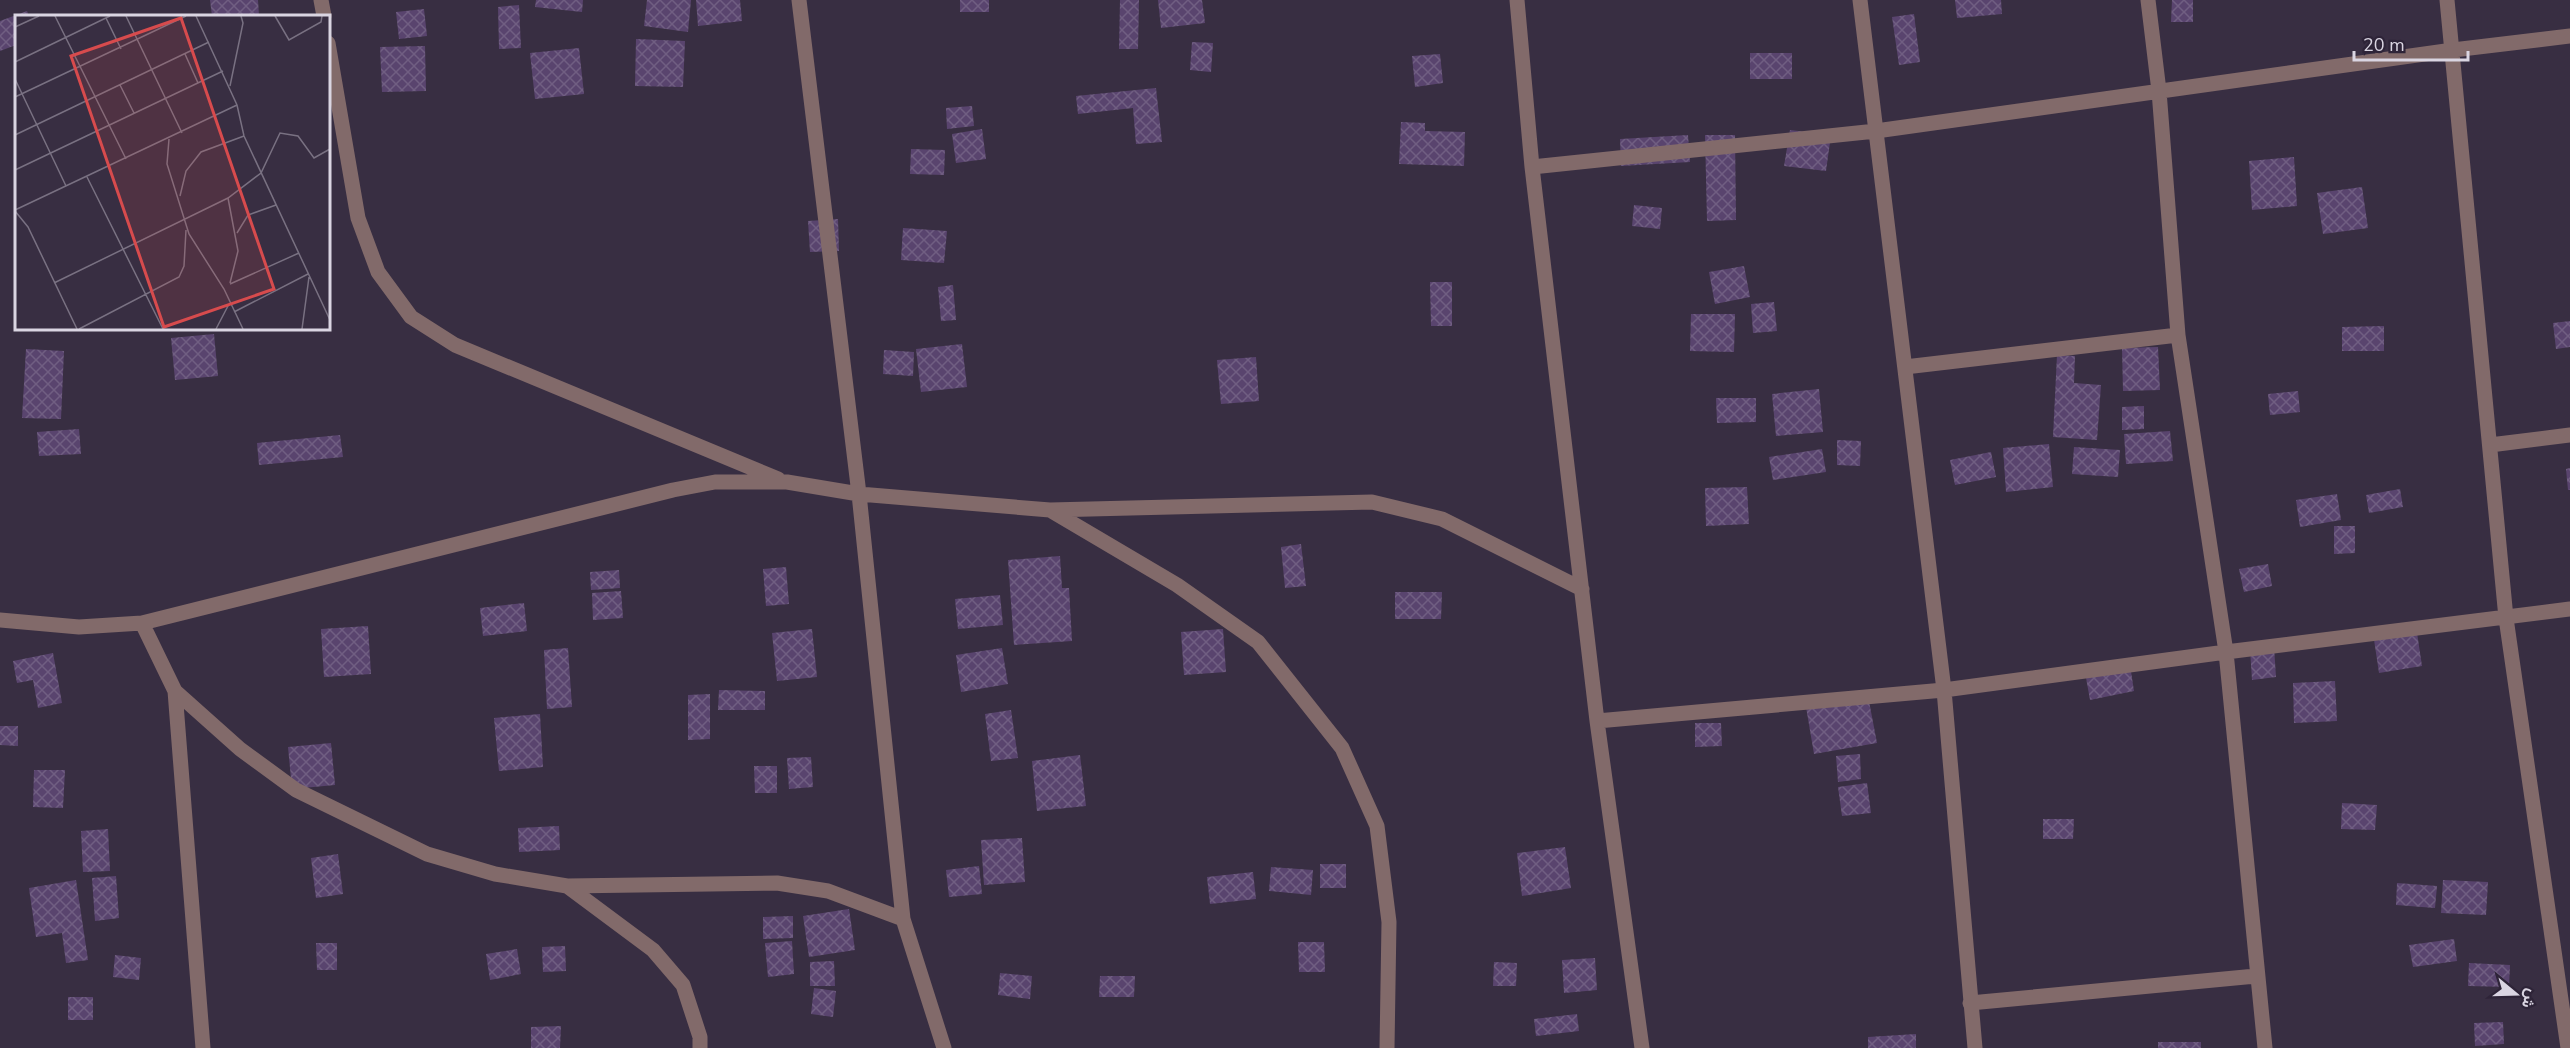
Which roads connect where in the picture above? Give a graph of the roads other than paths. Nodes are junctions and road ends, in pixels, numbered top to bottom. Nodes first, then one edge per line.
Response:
1 (321, 0) edge
2 (799, 0) edge
3 (1517, 0) edge
4 (1860, 0) edge
5 (2148, 0) edge
6 (2447, 0) edge
7 (324, 15) edge
8 (2570, 36) edge
9 (2453, 50) junction
10 (330, 55) edge
11 (2159, 91) junction
12 (1876, 131) junction
13 (1532, 167) junction
14 (2178, 335) junction
15 (1905, 367) junction
16 (2570, 435) edge
17 (2490, 445) junction
18 (787, 482) junction
19 (859, 494) junction
20 (1050, 510) junction
21 (1582, 589) junction
22 (2570, 609) edge
23 (2506, 618) junction
24 (0, 620) edge
25 (142, 623) junction
26 (2226, 652) junction
27 (1944, 690) junction
28 (175, 691) junction
29 (1597, 722) junction
30 (567, 886) junction
31 (903, 919) junction
32 (2256, 976) junction
33 (1970, 1003) junction
34 (203, 1048) edge
35 (700, 1048) edge
36 (944, 1048) edge
37 (1387, 1048) edge
38 (1642, 1048) edge
39 (1975, 1048) edge
40 (2265, 1048) edge
41 (2568, 1048) edge

1 - 7 street
2 - 19 street
3 - 13 street
4 - 12 street
5 - 11 street
6 - 9 street
8 - 9 street
9 - 11 street
9 - 17 street
10 - 18 street
11 - 12 street
11 - 14 street
12 - 13 street
12 - 15 street
13 - 21 street
14 - 15 street
14 - 26 street
15 - 27 street
16 - 17 street
17 - 23 street
18 - 19 street
18 - 25 street
19 - 20 street
19 - 31 street
20 - 21 street
20 - 37 street
21 - 29 street
22 - 23 street
23 - 26 street
23 - 41 street
24 - 25 street
25 - 28 street
26 - 27 street
26 - 32 street
27 - 29 street
27 - 33 street
28 - 30 street
28 - 34 street
29 - 38 street
30 - 31 street
30 - 35 street
31 - 36 street
32 - 33 street
32 - 40 street
33 - 39 street

